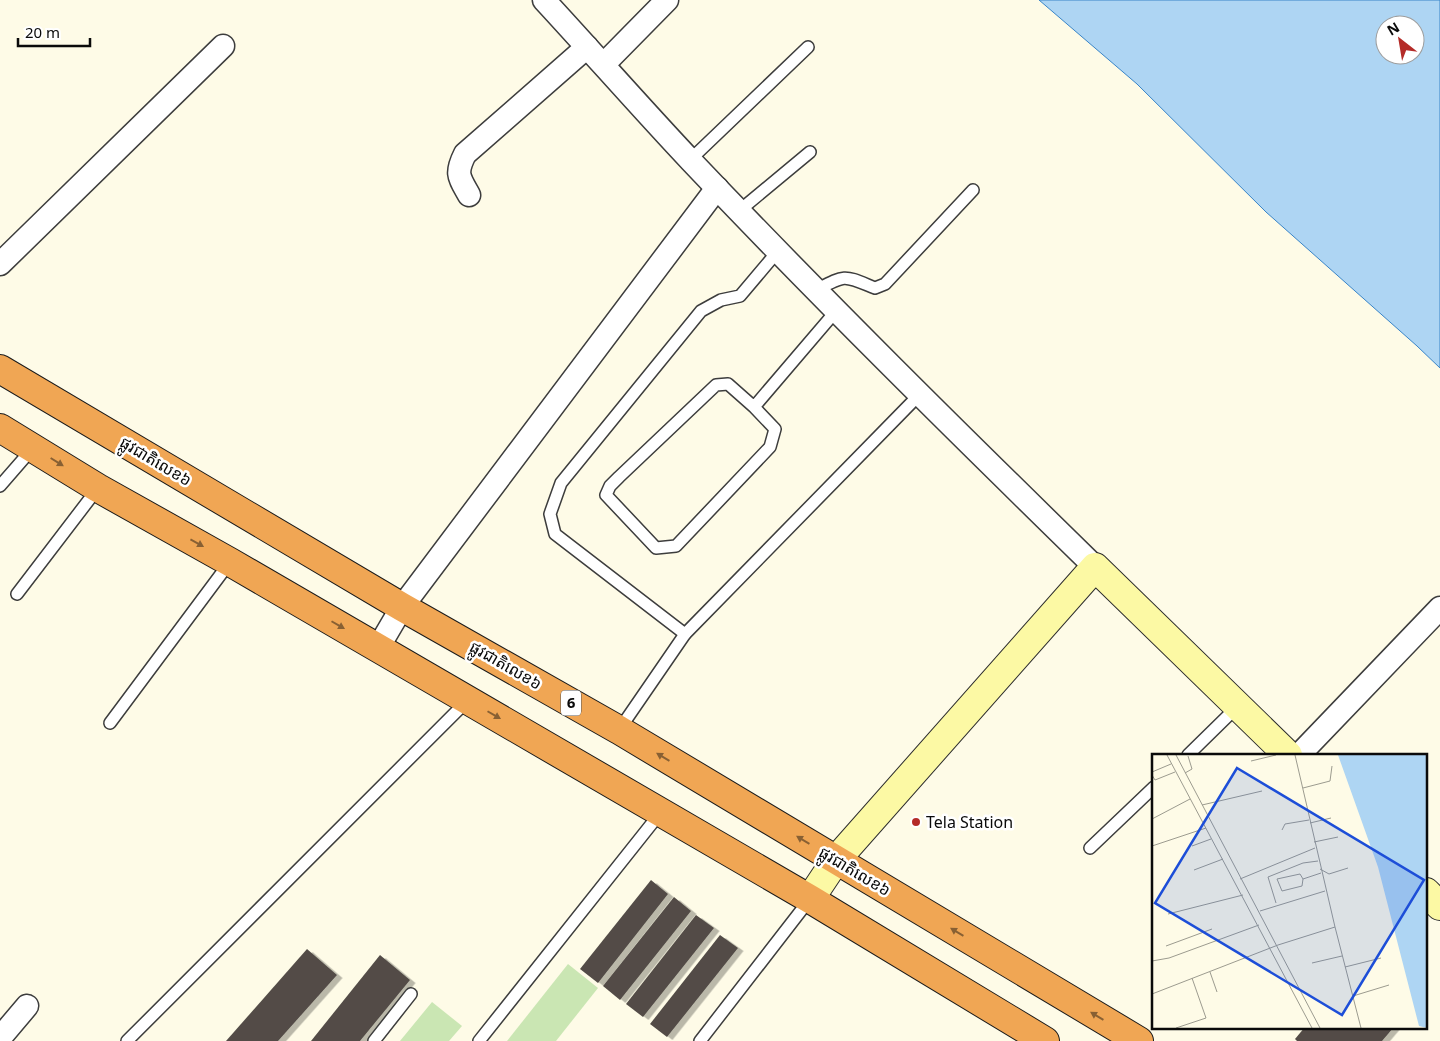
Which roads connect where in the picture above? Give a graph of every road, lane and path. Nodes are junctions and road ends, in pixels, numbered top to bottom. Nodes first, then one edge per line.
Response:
1 (544, 0) edge
2 (667, 0) edge
3 (223, 46) dead end
4 (587, 47) junction
5 (808, 47) dead end
6 (604, 64) junction
7 (810, 152) dead end
8 (690, 160) junction
9 (717, 188) junction
10 (973, 190) dead end
11 (469, 195) dead end
12 (739, 211) junction
13 (778, 251) junction
14 (0, 264) edge
15 (816, 290) junction
16 (836, 311) junction
17 (0, 369) edge
18 (919, 395) junction
19 (754, 407) junction
20 (0, 428) edge
21 (34, 447) junction
22 (0, 486) edge
23 (98, 488) junction
24 (230, 562) junction
25 (1095, 567) junction
26 (17, 594) dead end
27 (402, 606) junction
28 (1440, 608) edge
29 (685, 634) junction
30 (378, 648) junction
31 (468, 700) junction
32 (1238, 706) junction
33 (110, 722) dead end
34 (619, 730) junction
35 (1189, 754) edge
36 (1287, 754) edge
37 (1300, 754) edge
38 (1152, 789) edge
39 (661, 812) junction
40 (1090, 848) dead end
41 (836, 860) junction
42 (810, 899) junction
43 (412, 994) dead end
44 (27, 1006) dead end
45 (0, 1038) edge
46 (127, 1041) edge
47 (374, 1041) edge
48 (479, 1041) edge
49 (700, 1041) edge
50 (1044, 1041) edge
51 (1139, 1041) edge

1 - 4 street
2 - 6 street
3 - 14 street
4 - 6 street
4 - 11 street
5 - 8 lane
6 - 8 street
7 - 12 lane
8 - 9 street
9 - 12 street
9 - 27 street
10 - 15 lane
12 - 13 street
13 - 15 street
13 - 29 lane
15 - 16 street
16 - 18 street
16 - 19 lane
17 - 27 highway, ផ្លូវជាតិលេខ៦ / 6
18 - 25 street
18 - 29 lane
19 - 19 lane
20 - 21 highway
21 - 22 lane
21 -> 23 highway
23 -> 24 highway
23 - 26 lane
24 -> 30 highway
24 - 33 lane
25 - 32 street
25 - 41 street
27 - 30 street
27 - 34 highway, ផ្លូវជាតិលេខ៦ / 6
28 - 37 street
29 - 34 lane
30 - 31 highway
31 -> 39 highway
31 - 46 lane
32 - 35 lane
32 - 36 street
41 -> 34 highway, ផ្លូវជាតិលេខ៦ / 6
38 - 40 lane
39 - 42 highway
39 - 48 lane
41 - 42 street
51 -> 41 highway, ផ្លូវជាតិលេខ៦ / 6
42 - 49 lane
42 - 50 highway
43 - 47 lane
44 - 45 street

